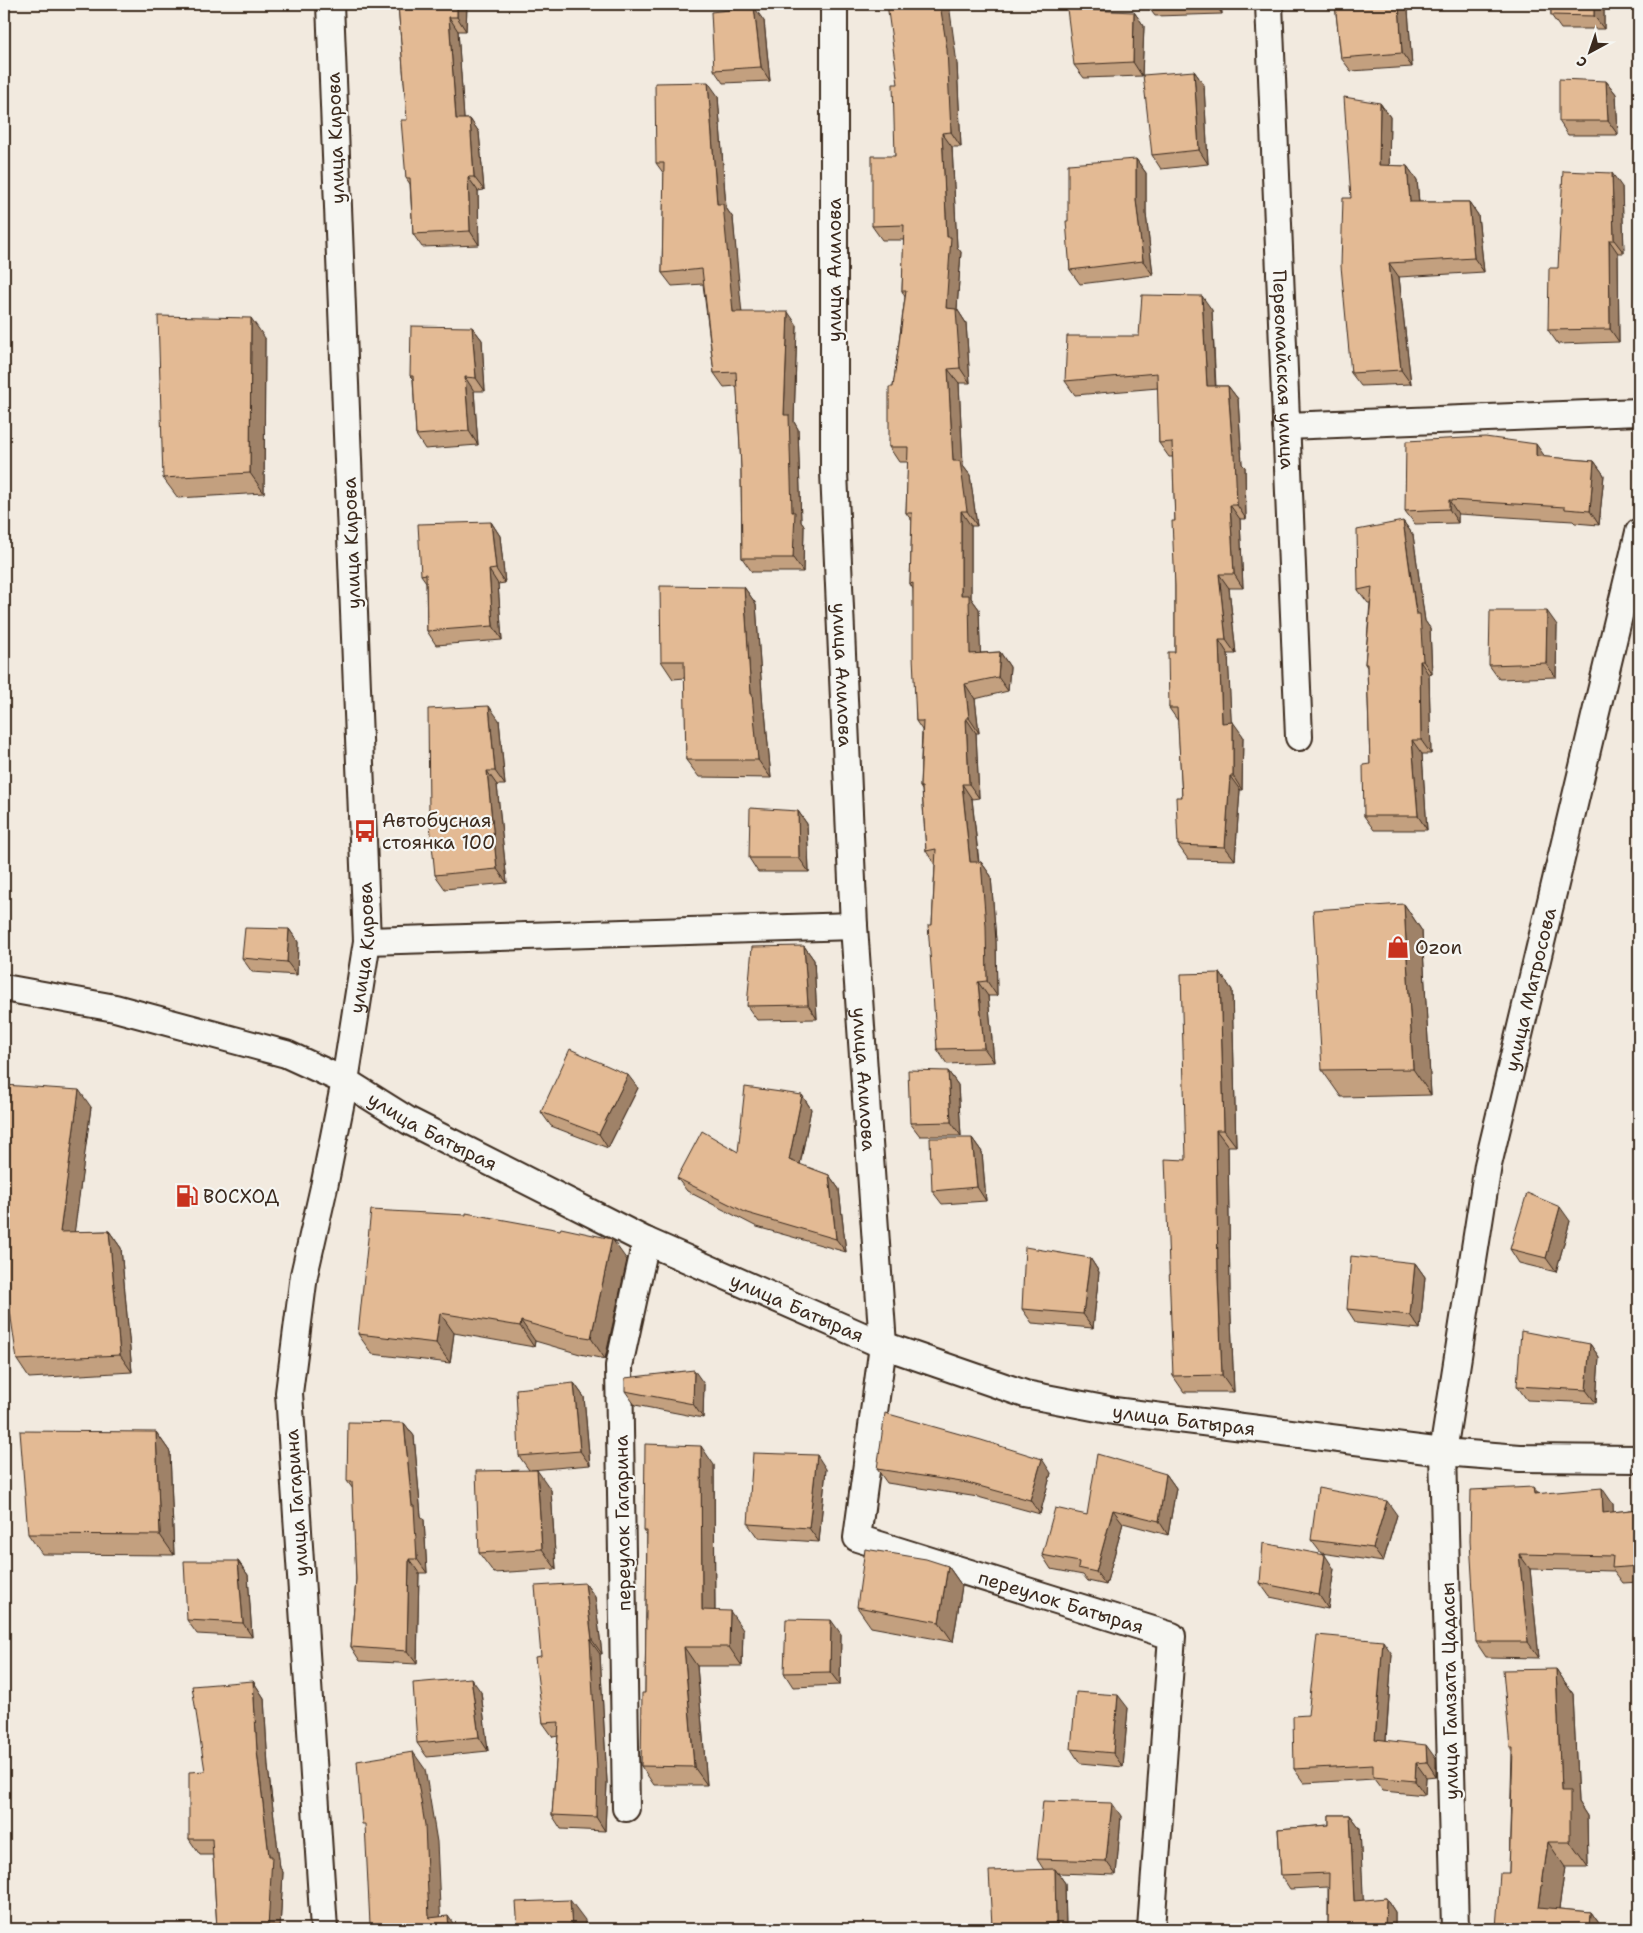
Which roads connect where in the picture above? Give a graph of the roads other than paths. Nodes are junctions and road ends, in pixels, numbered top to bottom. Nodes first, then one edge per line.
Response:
1 (330, 4) edge
2 (834, 4) edge
3 (1269, 4) edge
4 (1639, 412) edge
5 (1286, 426) junction
6 (1639, 532) edge
7 (1299, 737) dead end
8 (854, 926) junction
9 (367, 941) junction
10 (4, 988) edge
11 (345, 1081) junction
12 (646, 1241) junction
13 (883, 1345) junction
14 (1443, 1452) junction
15 (1639, 1460) edge
16 (626, 1808) dead end
17 (324, 1929) edge
18 (1150, 1929) edge
19 (1455, 1929) edge

1 - 9 street, улица Кирова
2 - 8 street, улица Алилова
3 - 5 street, Первомайская улица
4 - 5 street
5 - 7 street, Первомайская улица
6 - 14 street, улица Матросова
8 - 9 street
8 - 13 street, улица Алилова
9 - 11 street, улица Кирова
10 - 11 street, улица Батырая
11 - 12 street, улица Батырая
11 - 17 street, улица Гагарина
12 - 13 street, улица Батырая
12 - 16 street, переулок Гагарина
13 - 14 street, улица Батырая
13 - 18 street, переулок Батырая
14 - 15 street, улица Батырая
14 - 19 street, улица Гамзата Цадасы

